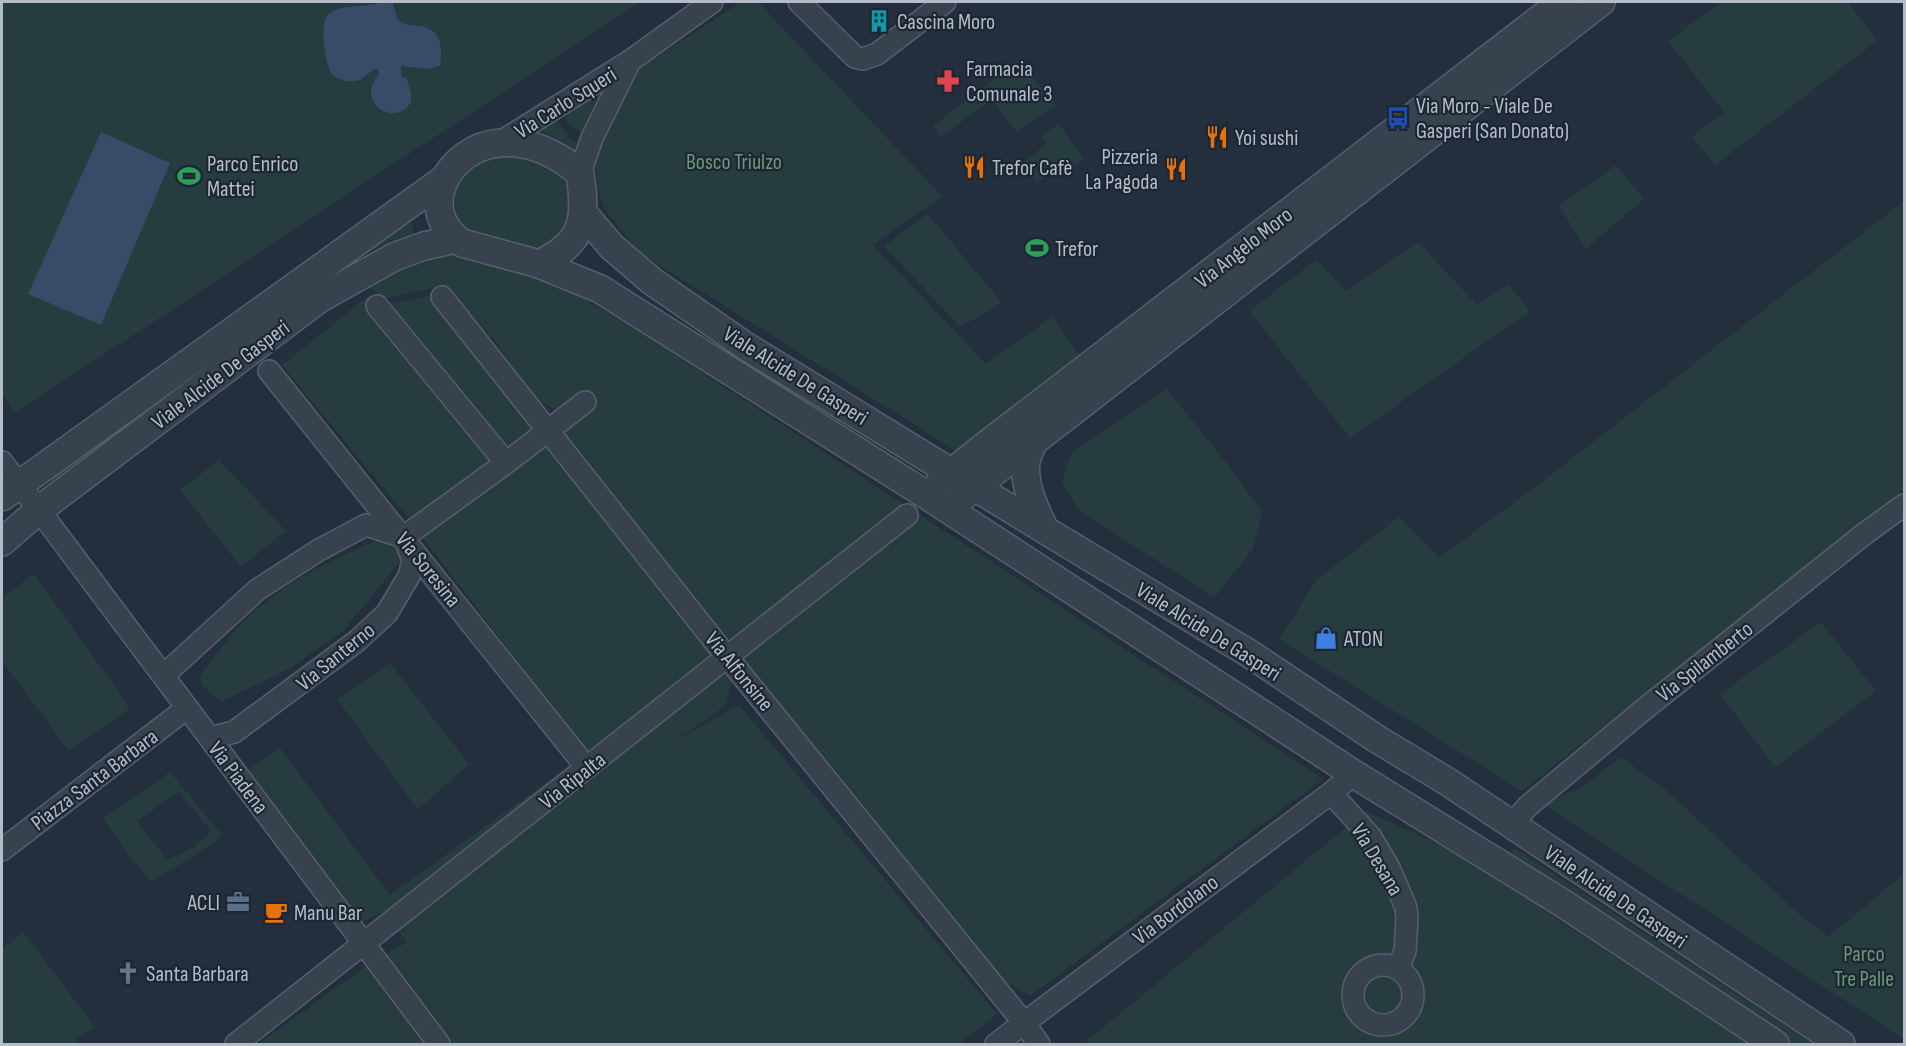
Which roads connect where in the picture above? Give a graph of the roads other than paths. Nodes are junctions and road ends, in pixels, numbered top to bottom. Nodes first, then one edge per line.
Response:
1 (712, 2) edge
2 (799, 2) edge
3 (945, 2) edge
4 (1562, 2) edge
5 (1601, 2) edge
6 (630, 61) junction
7 (500, 143) junction
8 (580, 173) junction
9 (442, 180) junction
10 (583, 213) junction
11 (456, 239) junction
12 (539, 264) junction
13 (442, 297) dead end
14 (377, 306) dead end
15 (269, 370) dead end
16 (585, 402) dead end
17 (547, 431) junction
18 (1035, 438) junction
19 (2, 462) edge
20 (506, 463) junction
21 (962, 479) junction
22 (10, 490) edge
23 (937, 502) junction
24 (1905, 505) edge
25 (39, 510) junction
26 (907, 515) dead end
27 (1045, 530) junction
28 (404, 537) junction
29 (2, 542) edge
30 (727, 657) junction
31 (163, 676) junction
32 (187, 708) junction
33 (210, 738) junction
34 (1377, 739) junction
35 (587, 768) junction
36 (1353, 774) junction
37 (1331, 793) junction
38 (1511, 825) junction
39 (2, 850) edge
40 (1489, 858) junction
41 (363, 944) junction
42 (1398, 969) dead end
43 (1024, 1023) junction
44 (236, 1044) edge
45 (439, 1044) edge
46 (996, 1044) edge
47 (1039, 1044) edge
48 (1775, 1044) edge
49 (1841, 1044) edge

1 - 6 street, Via Carlo Squeri
2 - 3 street
4 - 21 street, Via Angelo Moro
5 - 18 street, Via Angelo Moro
6 - 7 street, Via Carlo Squeri
6 - 8 street, Via Carlo Squeri
7 - 8 street
7 - 9 street
8 - 10 street
9 - 11 street
9 - 22 street, Viale Alcide De Gasperi
10 - 12 street
10 - 21 street, Viale Alcide De Gasperi
11 - 12 street
11 - 25 street, Viale Alcide De Gasperi
12 - 23 street, Viale Alcide De Gasperi
13 - 17 street, Via Alfonsine
14 - 20 street
15 - 28 street, Via Soresina
16 - 17 street
17 - 20 street
17 - 30 street, Via Alfonsine
18 - 21 street, Via Angelo Moro
18 - 27 street
19 - 22 street
20 - 28 street
21 - 23 street, Via Angelo Moro
21 - 27 street, Viale Alcide De Gasperi
22 - 25 street
23 - 36 street, Viale Alcide De Gasperi
24 - 38 street, Via Spilamberto
25 - 29 street, Viale Alcide De Gasperi
25 - 31 street, Via Piadena
26 - 30 street, Via Ripalta
27 - 34 street, Viale Alcide De Gasperi
28 - 31 street
28 - 33 street, Via Santerno
28 - 35 street, Via Soresina
30 - 35 street, Via Ripalta
30 - 43 street, Via Alfonsine
31 - 32 street, Via Piadena
32 - 33 street, Via Piadena
32 - 39 street, Piazza Santa Barbara
33 - 41 street, Via Piadena
34 - 36 street
34 - 38 street, Viale Alcide De Gasperi
35 - 41 street, Via Ripalta
36 - 37 street, Via Bordolano
36 - 40 street, Viale Alcide De Gasperi
37 - 42 street, Via Desana
37 - 43 street, Via Bordolano
38 - 40 street
38 - 49 street, Viale Alcide De Gasperi
40 - 48 street, Viale Alcide De Gasperi
41 - 44 street, Via Ripalta
41 - 45 street, Via Piadena
43 - 46 street, Via Bordolano
43 - 47 street, Via Alfonsine

